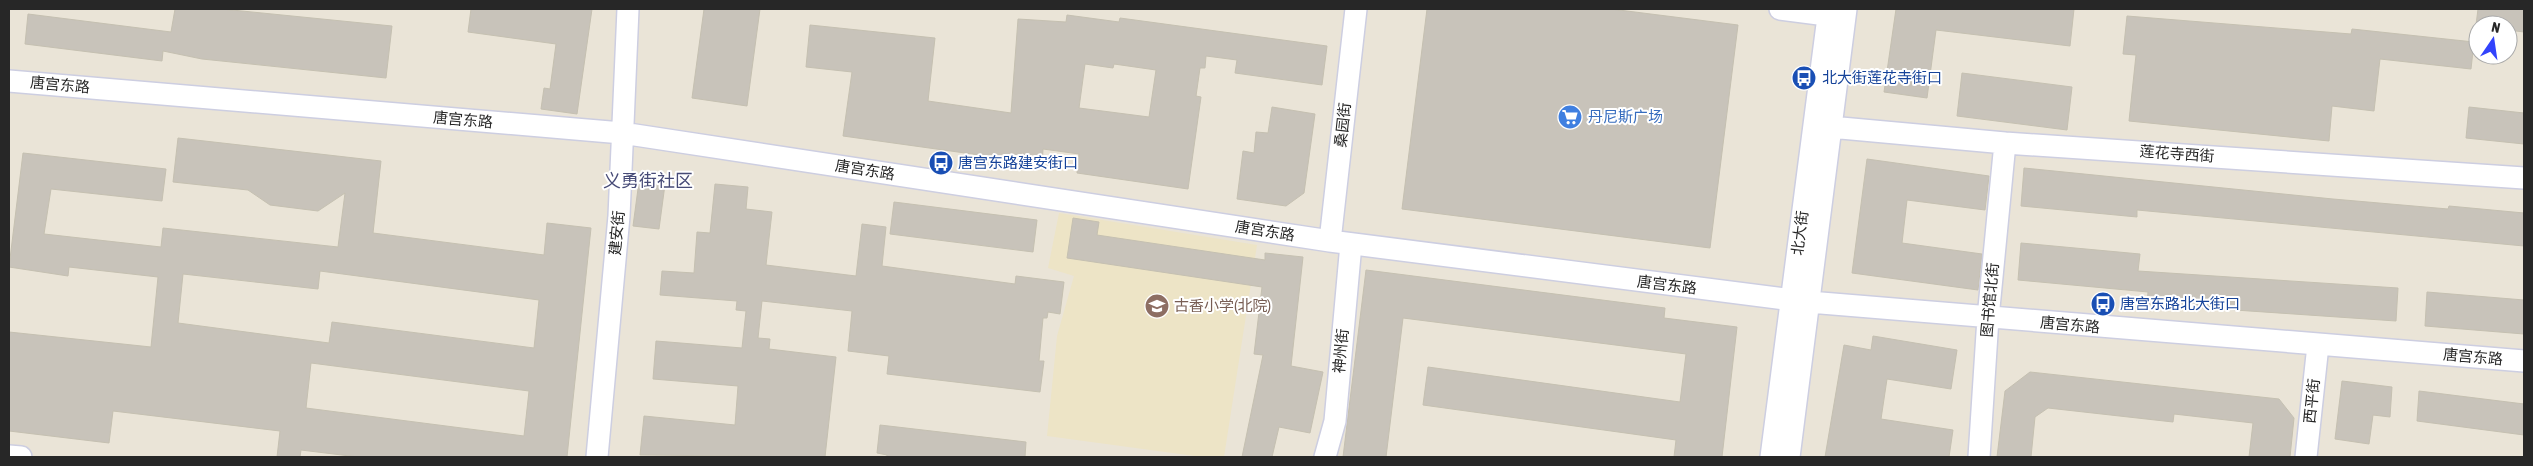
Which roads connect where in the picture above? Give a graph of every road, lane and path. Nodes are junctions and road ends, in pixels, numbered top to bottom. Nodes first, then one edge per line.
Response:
1 (628, 9) edge
2 (1356, 9) edge
3 (1780, 9) edge
4 (1837, 12) edge
5 (9, 81) edge
6 (1830, 127) junction
7 (622, 133) junction
8 (2005, 142) junction
9 (2524, 178) edge
10 (1340, 243) junction
11 (1800, 301) junction
12 (1988, 318) junction
13 (2318, 344) junction
14 (2524, 361) edge
15 (9, 456) edge
16 (21, 457) edge
17 (597, 457) edge
18 (1325, 457) edge
19 (1771, 457) edge
20 (1788, 457) edge
21 (1979, 457) edge
22 (2306, 457) edge

1 - 7 street, 建安街
2 - 10 street, 桑园街
3 - 4 street
4 - 6 street, 北大街
4 - 11 street, 北大街
5 - 7 street, 唐宫东路
6 - 8 street, 莲花寺西街
6 - 11 street, 北大街
7 - 10 street, 唐宫东路
7 - 17 street, 建安街
8 - 9 street, 莲花寺西街
8 - 12 street, 图书馆北街
10 - 11 street, 唐宫东路
10 - 18 street, 神州街
11 - 12 street, 唐宫东路
11 - 19 street, 北大街
11 - 20 street, 北大街
12 - 13 street, 唐宫东路
12 - 21 street, 图书馆北街
13 - 14 street, 唐宫东路
13 - 22 street, 西平街
15 - 16 street

